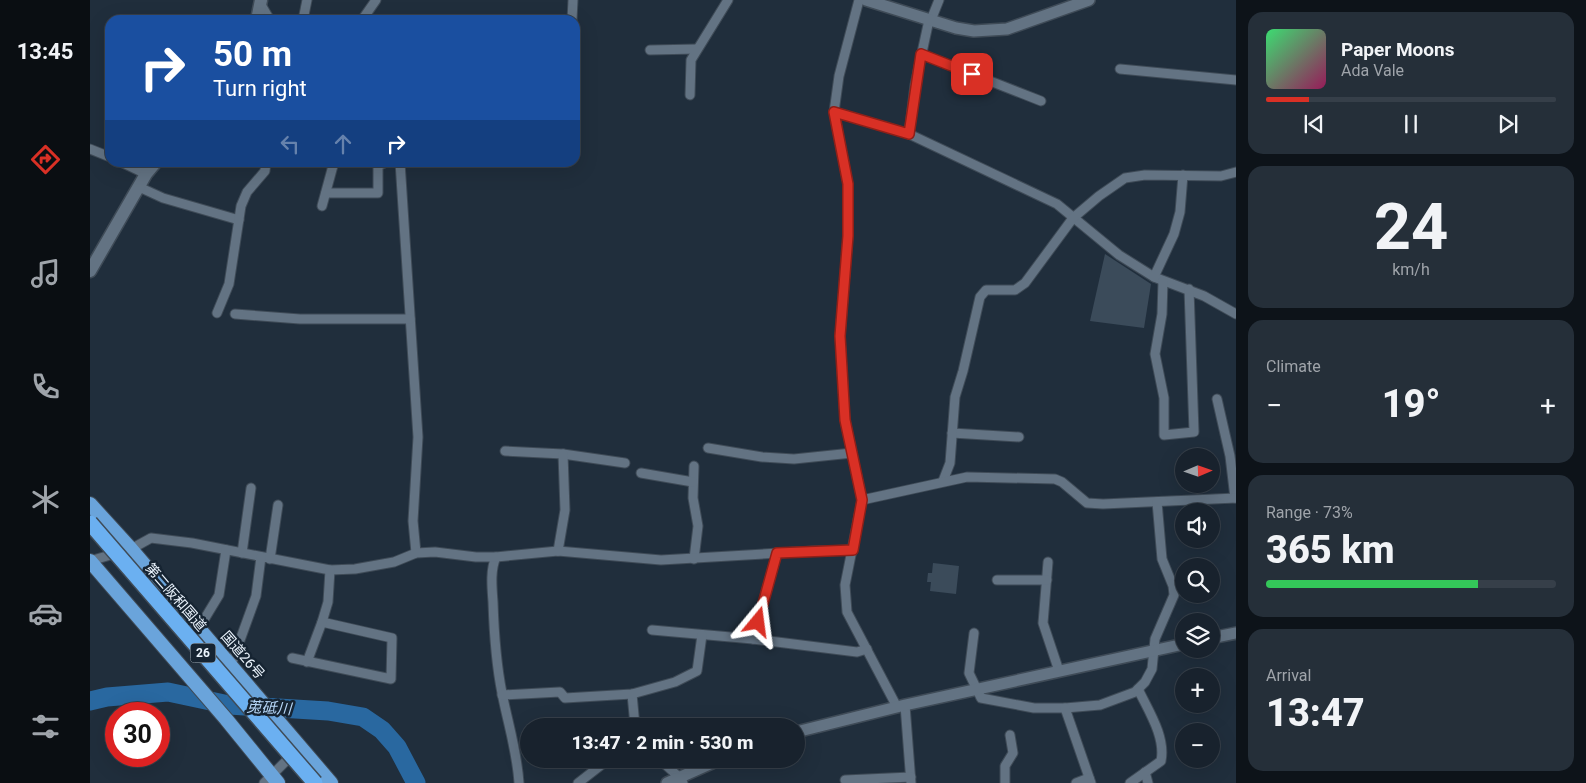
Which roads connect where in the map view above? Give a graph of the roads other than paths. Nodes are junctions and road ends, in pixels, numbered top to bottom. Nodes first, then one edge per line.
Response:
1 (307, 0) edge
2 (376, 0) edge
3 (573, 0) edge
4 (728, 0) edge
5 (859, 0) edge
6 (866, 0) edge
7 (939, 0) edge
8 (1089, 0) edge
9 (261, 2) edge
10 (258, 15) edge
11 (268, 15) edge
12 (304, 15) edge
13 (366, 15) edge
14 (572, 15) edge
15 (930, 20) junction
16 (697, 49) junction
17 (650, 50) dead end
18 (921, 54) junction
19 (1120, 69) dead end
20 (1236, 80) edge
21 (690, 95) dead end
22 (1041, 101) dead end
23 (834, 112) junction
24 (909, 134) junction
25 (90, 149) edge
26 (105, 156) edge
27 (131, 167) edge
28 (152, 167) edge
29 (265, 167) edge
30 (333, 167) edge
31 (378, 167) edge
32 (400, 167) edge
33 (1236, 172) edge
34 (146, 174) junction
35 (1183, 175) junction
36 (139, 187) junction
37 (326, 193) junction
38 (322, 206) dead end
39 (1073, 218) junction
40 (239, 220) junction
41 (90, 271) edge
42 (1159, 279) junction
43 (1189, 289) junction
44 (216, 313) dead end
45 (235, 314) dead end
46 (1236, 314) edge
47 (410, 319) junction
48 (1217, 399) dead end
49 (952, 433) junction
50 (1019, 438) dead end
51 (708, 448) dead end
52 (505, 451) dead end
53 (852, 453) junction
54 (563, 454) junction
55 (625, 463) dead end
56 (694, 466) dead end
57 (641, 473) dead end
58 (943, 481) junction
59 (694, 482) junction
60 (251, 488) dead end
61 (1235, 498) edge
62 (862, 500) junction
63 (1157, 502) junction
64 (90, 504) edge
65 (278, 505) dead end
66 (90, 523) edge
67 (131, 549) junction
68 (226, 550) junction
69 (853, 550) junction
70 (558, 551) junction
71 (242, 553) junction
72 (416, 553) junction
73 (777, 553) junction
74 (496, 557) junction
75 (266, 558) junction
76 (694, 560) junction
77 (90, 561) edge
78 (1048, 562) dead end
79 (330, 570) junction
80 (997, 580) dead end
81 (1047, 580) junction
82 (322, 622) junction
83 (199, 628) junction
84 (652, 630) dead end
85 (974, 633) dead end
86 (1236, 633) edge
87 (702, 635) junction
88 (1220, 636) edge
89 (752, 639) junction
90 (1175, 646) edge
91 (867, 649) junction
92 (1154, 650) junction
93 (292, 658) dead end
94 (307, 662) junction
95 (230, 665) junction
96 (1059, 671) junction
97 (1138, 689) junction
98 (976, 690) junction
99 (632, 694) junction
100 (502, 695) junction
101 (901, 706) junction
102 (1065, 708) junction
103 (634, 718) edge
104 (805, 730) edge
105 (1010, 735) dead end
106 (301, 747) junction
107 (597, 768) edge
108 (668, 768) edge
109 (704, 768) edge
110 (1145, 772) junction
111 (681, 780) edge
112 (845, 780) dead end
113 (911, 780) edge
114 (1090, 780) edge
115 (271, 781) edge
116 (315, 783) edge
117 (331, 783) edge
118 (519, 783) edge
119 (578, 783) edge
120 (667, 783) edge
121 (1005, 783) edge
122 (1076, 783) edge
123 (1130, 783) edge
124 (1148, 783) edge

1 - 12 street
2 - 13 street
3 - 14 street
4 - 16 street
5 - 23 street
6 - 15 street
7 - 15 street
8 - 15 street
9 - 10 main road
9 - 11 street
15 - 18 street
16 - 17 street
16 - 21 street
18 - 22 street
18 - 24 street
19 - 20 street
23 - 24 street
23 - 53 street
24 - 39 street
25 - 26 street
27 - 34 street
28 - 34 main road
29 - 40 street
30 - 37 street
31 - 37 street
32 - 47 street
33 - 35 street
34 - 36 main road
35 - 39 street
35 - 42 street
36 - 40 street
36 - 41 main road
37 - 38 street
39 - 42 street
39 - 49 street
40 - 44 street
42 - 43 street
42 - 43 street
43 - 46 street
45 - 47 street
47 - 72 street
48 - 61 street
49 - 50 street
49 - 58 street
51 - 53 street
52 - 54 street
53 - 62 street
54 - 55 street
54 - 70 street
56 - 59 street
57 - 59 street
58 - 62 street
58 - 63 street
59 - 76 street
60 - 71 street
61 - 63 street
62 - 69 street
63 - 92 street
64 - 67 highway, 国道26号 / 26
65 - 75 street
66 - 116 highway, 第二阪和国道 / 26, bridge
67 - 68 street
67 - 77 street
67 - 83 highway, 国道26号 / 26
68 - 71 street
68 - 83 street
69 - 73 street
69 - 91 street
70 - 74 street
70 - 76 street
71 - 75 street
72 - 74 street
72 - 79 street
73 - 76 street
73 - 89 street
74 - 100 street
75 - 79 street
75 - 95 street
77 - 115 highway, 26
78 - 81 street
79 - 82 street
80 - 81 street
81 - 96 street
82 - 94 street
82 - 94 street
83 - 95 highway, 国道26号 / 26
84 - 87 street
85 - 98 street
86 - 88 street
87 - 89 street
87 - 99 street
89 - 91 street
90 - 92 street
91 - 101 street
92 - 96 street
92 - 97 street
93 - 94 street
95 - 106 highway, 国道26号 / 26
96 - 98 street
97 - 102 street
97 - 110 street
98 - 101 street
98 - 102 street
99 - 100 street
99 - 103 street
100 - 118 street
101 - 104 street
101 - 113 street
102 - 114 street
105 - 121 street
106 - 115 street
106 - 117 highway, 国道26号 / 26
107 - 119 street
108 - 111 street
109 - 111 street
110 - 123 street
110 - 124 street
111 - 120 street
112 - 113 street
114 - 122 street

